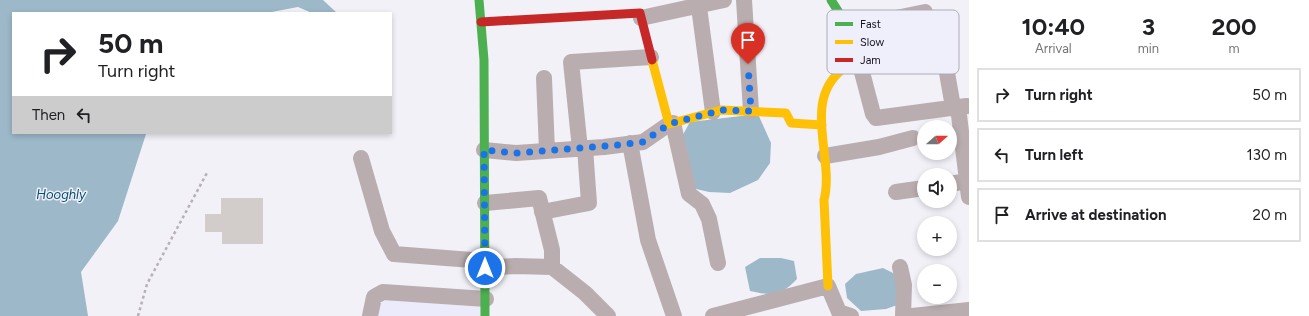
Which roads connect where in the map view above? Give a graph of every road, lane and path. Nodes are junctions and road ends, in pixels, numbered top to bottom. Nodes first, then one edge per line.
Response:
1 (479, 0) edge
2 (724, 0) edge
3 (744, 0) edge
4 (831, 0) edge
5 (671, 6) edge
6 (699, 7) junction
7 (639, 10) edge
8 (837, 10) edge
9 (481, 22) junction
10 (652, 57) junction
11 (838, 74) edge
12 (862, 74) edge
13 (950, 74) edge
14 (544, 78) dead end
15 (960, 106) edge
16 (751, 111) junction
17 (713, 112) junction
18 (671, 123) junction
19 (822, 125) junction
20 (914, 138) dead end
21 (630, 143) junction
22 (583, 149) junction
23 (484, 150) junction
24 (547, 151) junction
25 (824, 156) junction
26 (361, 158) dead end
27 (208, 171) dead end
28 (957, 186) edge
29 (917, 189) edge
30 (968, 189) edge
31 (896, 192) dead end
32 (485, 203) junction
33 (542, 212) junction
34 (718, 263) dead end
35 (485, 265) junction
36 (552, 267) junction
37 (900, 267) dead end
38 (830, 290) junction
39 (486, 299) junction
40 (969, 310) edge
41 (943, 315) edge
42 (138, 316) edge
43 (370, 316) edge
44 (485, 316) edge
45 (608, 316) edge
46 (674, 316) edge
47 (713, 316) edge
48 (832, 316) edge
49 (851, 316) edge
50 (903, 316) edge
51 (912, 316) edge

1 - 9 street
2 - 6 street
3 - 16 street
4 - 8 street
5 - 6 street
5 - 7 street
6 - 17 street
7 - 9 street
7 - 10 street
9 - 23 street
10 - 18 street
10 - 22 street
11 - 19 street
12 - 15 street
13 - 15 street
14 - 24 street
15 - 30 street
16 - 17 street
16 - 19 street
17 - 18 street
18 - 21 street
18 - 34 street
19 - 25 street
20 - 25 street
21 - 22 street
21 - 46 street
22 - 24 street
22 - 33 street
23 - 24 street
23 - 32 street
25 - 38 street
26 - 35 street
27 - 42 path
28 - 30 street
29 - 31 street
32 - 33 street
32 - 35 street
33 - 36 street
35 - 36 street
35 - 39 street
36 - 45 street
37 - 50 street
38 - 47 street
38 - 48 street
38 - 49 street
39 - 43 street
39 - 44 street
40 - 41 street
41 - 51 street

